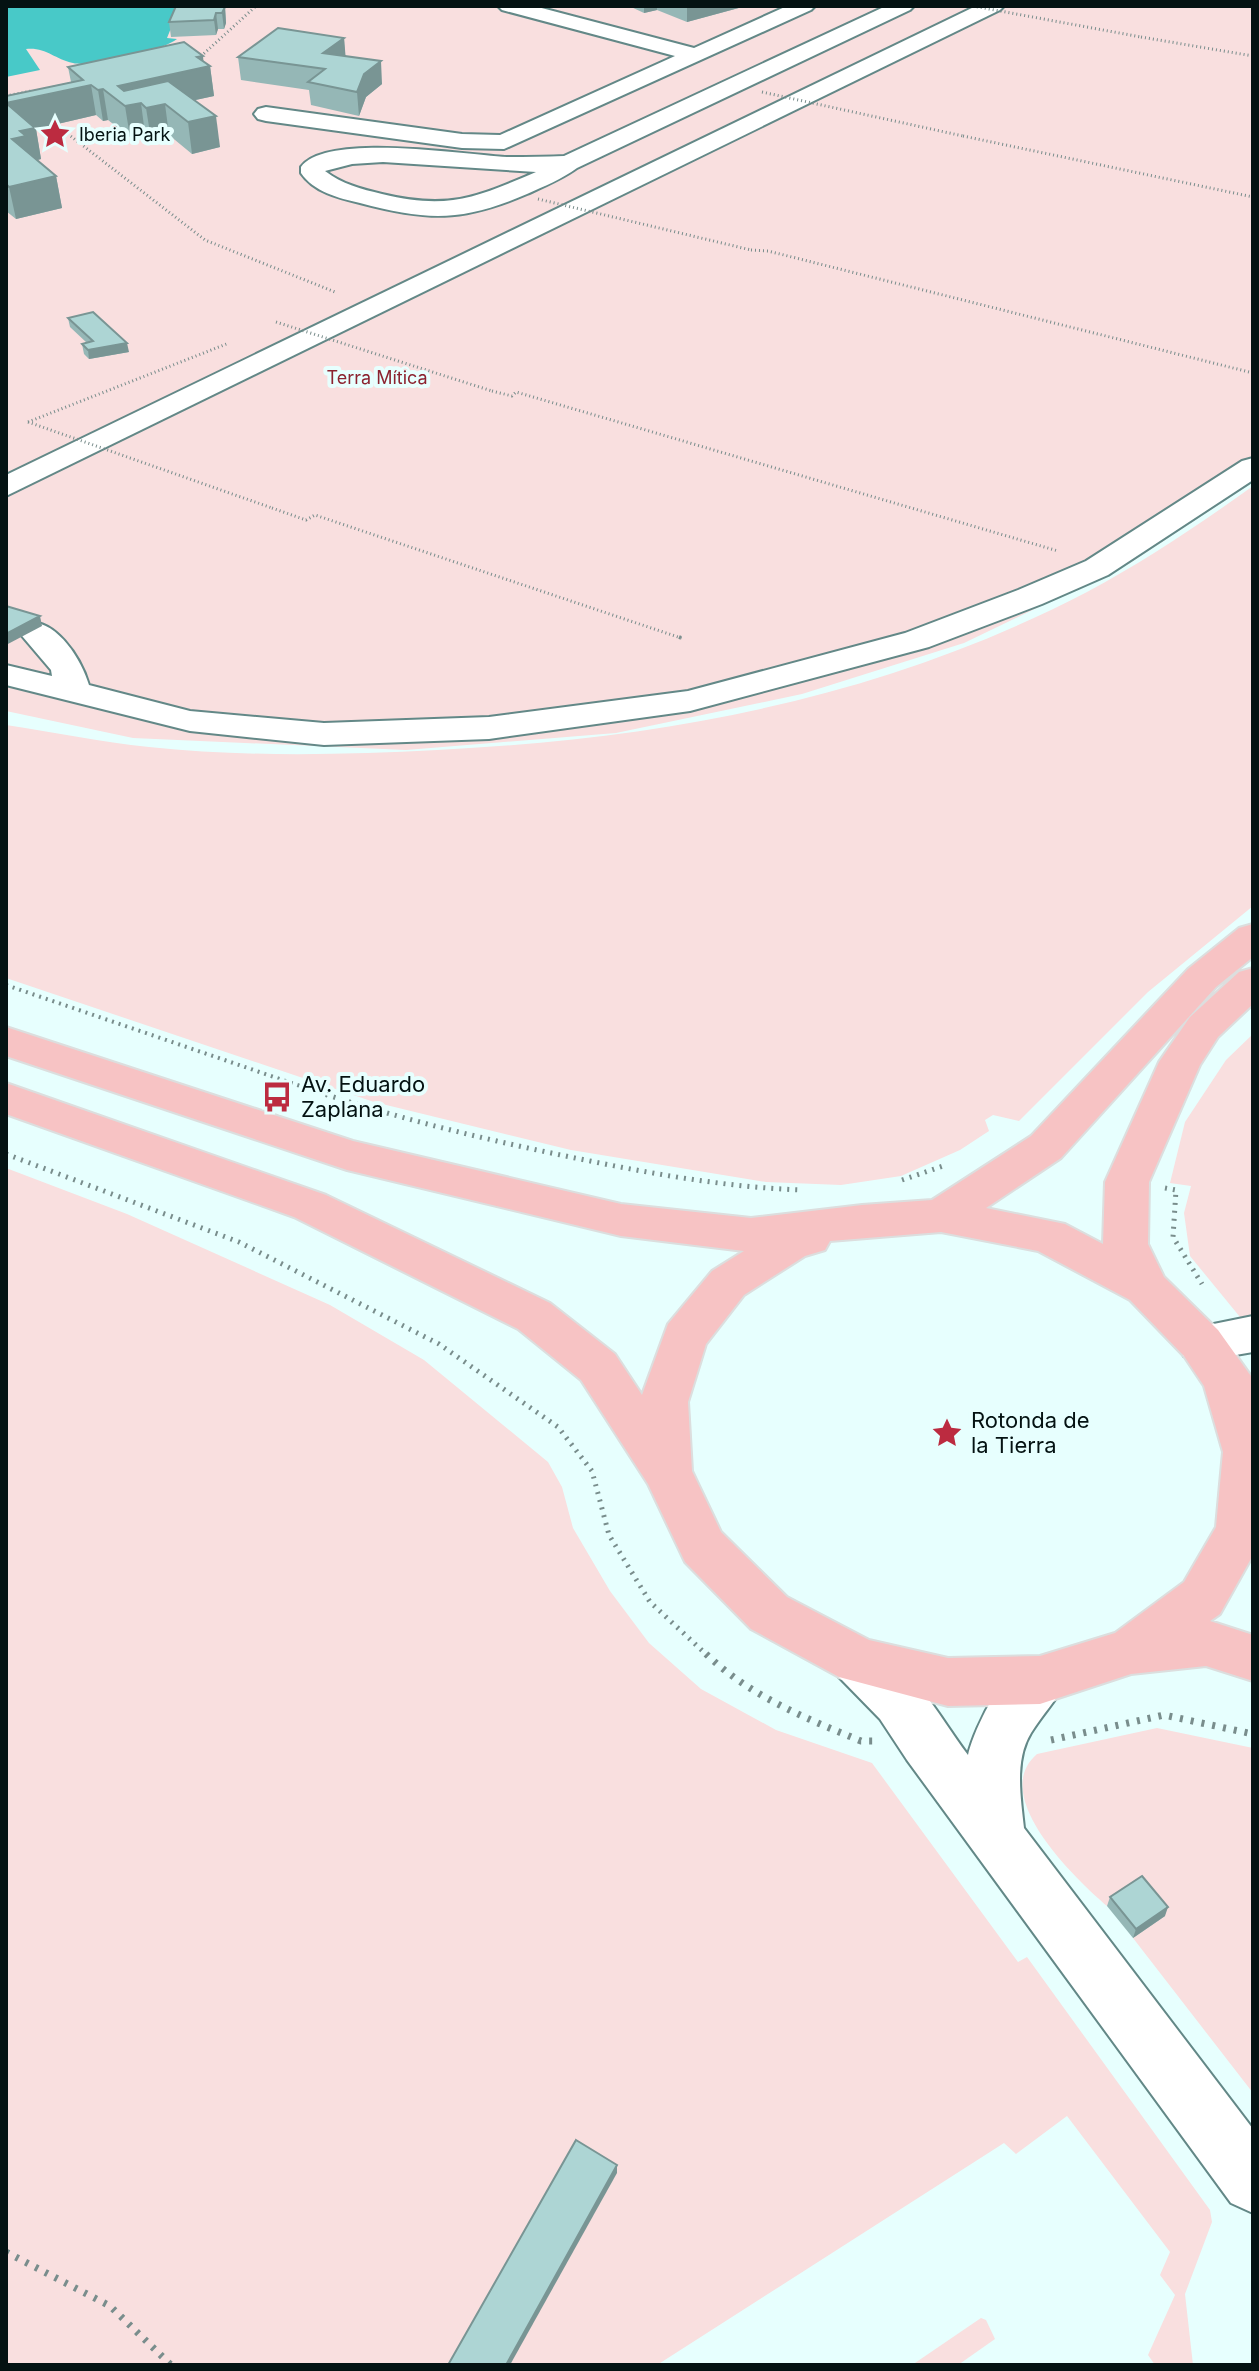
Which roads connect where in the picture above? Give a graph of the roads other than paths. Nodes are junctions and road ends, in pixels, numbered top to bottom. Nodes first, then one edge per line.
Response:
1 (509, 6) edge
2 (804, 6) edge
3 (903, 6) edge
4 (993, 6) edge
5 (697, 55) junction
6 (266, 114) dead end
7 (471, 159) junction
8 (568, 163) junction
9 (499, 197) junction
10 (1253, 467) edge
11 (6, 487) edge
12 (41, 659) edge
13 (13, 689) edge
14 (1253, 937) edge
15 (1253, 981) edge
16 (6, 1041) edge
17 (6, 1098) edge
18 (941, 1216) junction
19 (862, 1221) junction
20 (1146, 1288) junction
21 (1235, 1361) edge
22 (668, 1473) junction
23 (1131, 1651) junction
24 (1253, 1658) edge
25 (858, 1661) junction
26 (1040, 1680) junction
27 (996, 1834) junction
28 (1253, 2181) edge

1 - 5 lane
2 - 5 lane
3 - 8 lane
4 - 11 lane
5 - 6 lane
7 - 8 lane
7 - 9 lane
7 - 9 lane
8 - 9 lane
10 - 12 lane
12 - 13 lane
14 - 18 main road
15 - 20 main road
16 - 19 main road
17 - 22 main road
18 - 19 main road
18 - 20 main road
19 - 22 main road
20 - 21 main road
21 - 23 main road
22 - 25 main road
23 - 24 main road
23 - 26 main road
25 - 26 main road
25 - 27 lane
26 - 27 lane
27 - 28 lane

